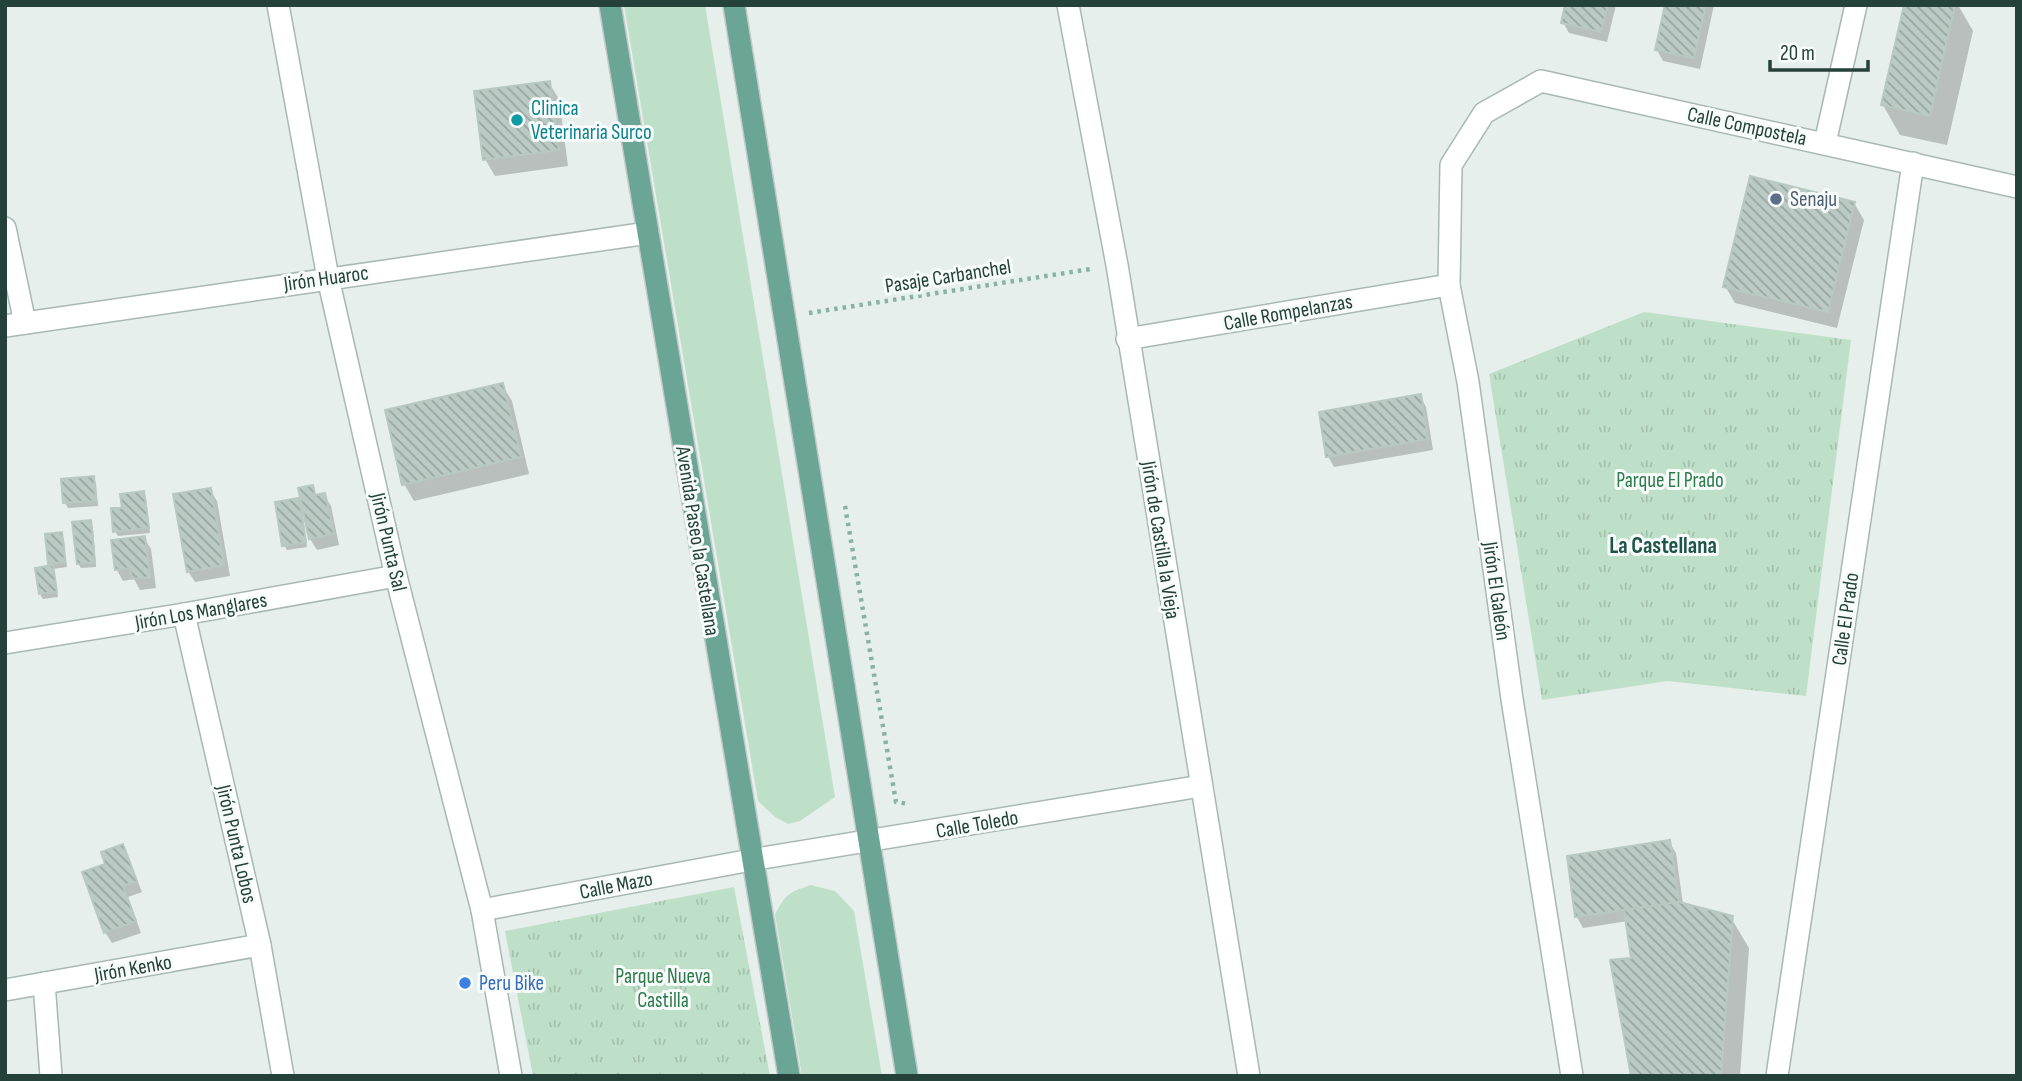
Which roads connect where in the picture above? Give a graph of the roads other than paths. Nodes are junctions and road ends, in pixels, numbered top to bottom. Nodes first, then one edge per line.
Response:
1 (278, 5) edge
2 (610, 5) edge
3 (734, 5) edge
4 (1068, 5) edge
5 (1856, 5) edge
6 (1484, 113) joint
7 (1825, 143) junction
8 (1913, 163) junction
9 (2017, 187) edge
10 (5, 228) edge
11 (648, 233) junction
12 (328, 278) junction
13 (1449, 285) junction
14 (15, 324) edge
15 (1127, 339) junction
16 (396, 576) junction
17 (184, 614) junction
18 (5, 643) edge
19 (1202, 786) junction
20 (868, 842) junction
21 (751, 860) junction
22 (481, 910) junction
23 (260, 945) junction
24 (44, 984) junction
25 (5, 990) edge
26 (51, 1076) edge
27 (283, 1076) edge
28 (511, 1076) edge
29 (789, 1076) edge
30 (907, 1076) edge
31 (1249, 1076) edge
32 (1572, 1076) edge
33 (1777, 1076) edge

1 - 12 street, Jirón Punta Sal
2 - 11 main road, Avenida Paseo la Castellana
3 - 20 main road
4 - 15 street, Jirón de Castilla la Vieja
5 - 7 street
6 - 7 street, Calle Compostela
6 - 13 street, Jirón El Galeón
7 - 8 street, Calle Compostela
8 - 9 street, Calle Compostela
8 - 33 street, Calle El Prado
10 - 14 street
11 - 12 street, Jirón Huaroc
11 - 21 main road, Avenida Paseo la Castellana
12 - 14 street, Jirón Huaroc
12 - 16 street, Jirón Punta Sal
13 - 15 street, Calle Rompelanzas
13 - 32 street, Jirón El Galeón
15 - 19 street, Jirón de Castilla la Vieja
16 - 17 street, Jirón Los Manglares
16 - 22 street, Jirón Punta Sal
17 - 18 street, Jirón Los Manglares
17 - 23 street, Jirón Punta Lobos
19 - 20 street, Calle Toledo
19 - 31 street, Jirón de Castilla la Vieja
20 - 21 street, Calle Toledo
20 - 30 main road
21 - 22 street, Calle Mazo
21 - 29 main road, Avenida Paseo la Castellana
22 - 28 street, Jirón Punta Sal
23 - 24 street, Jirón Kenko
23 - 27 street, Jirón Punta Lobos
24 - 25 street, Jirón Kenko
24 - 26 street

